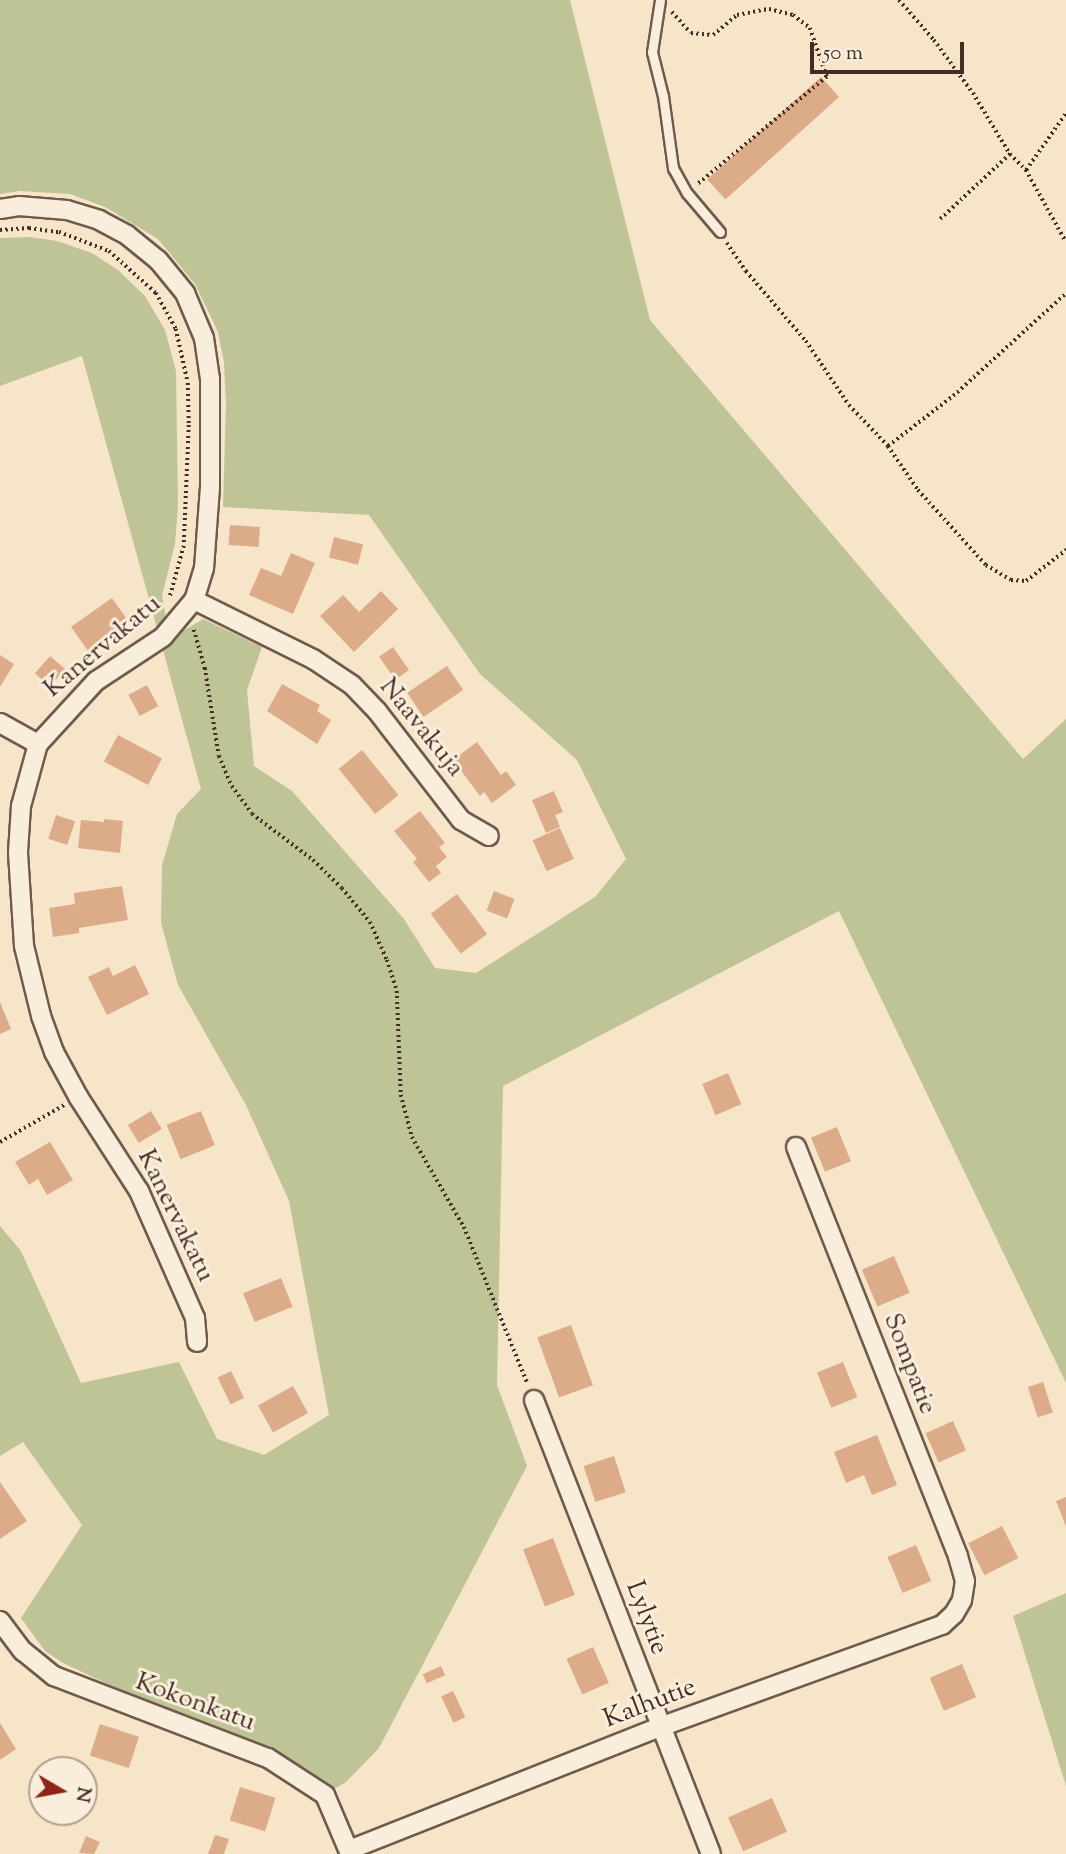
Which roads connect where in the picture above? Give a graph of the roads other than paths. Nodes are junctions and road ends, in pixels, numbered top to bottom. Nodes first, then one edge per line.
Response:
1 (660, 0) edge
2 (0, 209) edge
3 (720, 232) road end
4 (194, 600) junction
5 (0, 723) edge
6 (38, 744) junction
7 (489, 836) dead end
8 (796, 1147) dead end
9 (197, 1342) dead end
10 (534, 1400) road end
11 (962, 1600) joint
12 (0, 1621) edge
13 (660, 1727) junction
14 (350, 1852) edge
15 (711, 1854) edge

1 - 3 lane
2 - 4 street, Kanervakatu
4 - 6 street, Kanervakatu
4 - 7 street, Naavakuja
5 - 6 street
6 - 9 street, Kanervakatu
8 - 11 street, Sompatie
10 - 13 street, Lylytie
11 - 13 street, Kalhutie
12 - 14 street, Kokonkatu
13 - 14 street, Kalhutie
13 - 15 street, Lylytie

